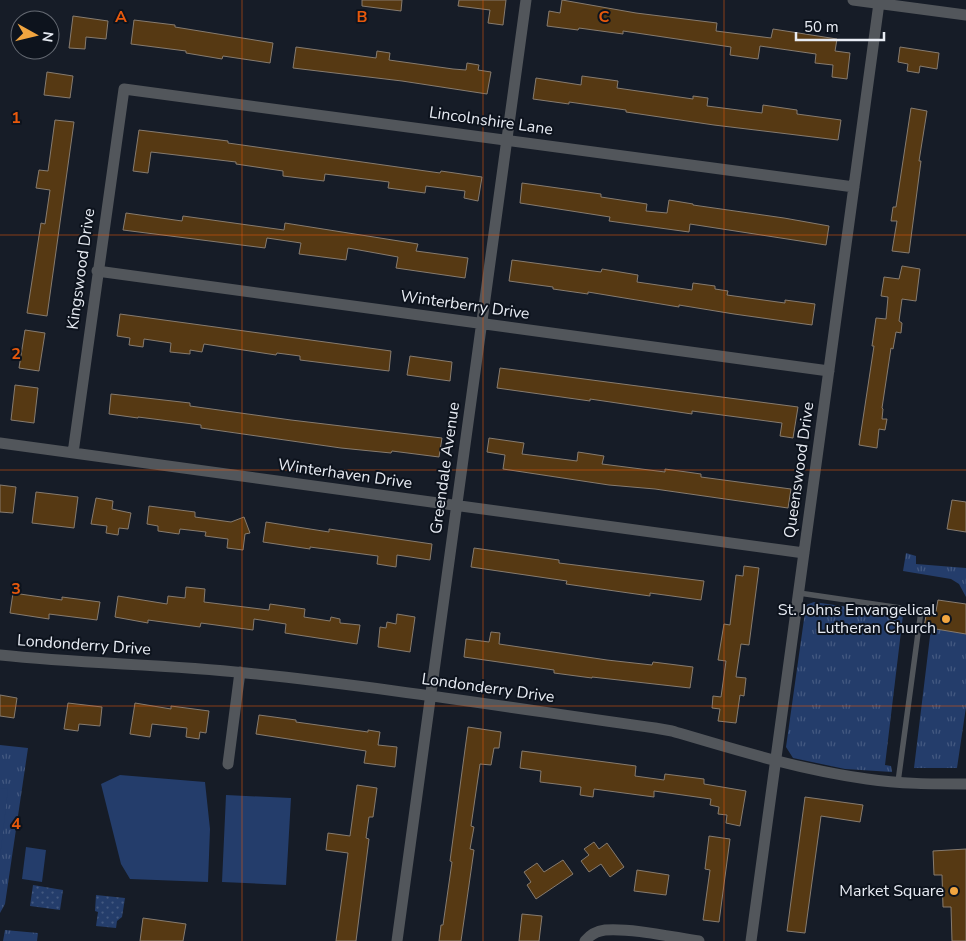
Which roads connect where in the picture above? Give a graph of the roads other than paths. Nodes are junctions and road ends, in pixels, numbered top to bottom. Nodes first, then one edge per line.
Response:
1 (526, 0) edge
2 (853, 0) edge
3 (879, 4) junction
4 (966, 14) edge
5 (124, 89) joint
6 (507, 140) junction
7 (854, 187) junction
8 (98, 271) junction
9 (482, 323) junction
10 (829, 371) junction
11 (0, 443) edge
12 (73, 453) junction
13 (456, 505) junction
14 (804, 553) junction
15 (799, 593) junction
16 (0, 655) edge
17 (240, 672) junction
18 (430, 697) junction
19 (776, 761) junction
20 (228, 764) dead end
21 (898, 782) junction
22 (966, 784) edge
23 (397, 941) edge
24 (585, 941) edge
25 (699, 941) edge
26 (751, 941) edge

1 - 6 street, Greendale Avenue
2 - 3 street
3 - 4 street
3 - 7 street, Queenswood Drive
5 - 6 street, Lincolnshire Lane
5 - 8 street, Kingswood Drive
6 - 7 street, Lincolnshire Lane
6 - 9 street, Greendale Avenue
7 - 10 street, Queenswood Drive
8 - 9 street, Winterberry Drive
8 - 12 street, Kingswood Drive
9 - 10 street, Winterberry Drive
9 - 13 street, Greendale Avenue
10 - 14 street, Queenswood Drive
11 - 12 street, Winterhaven Drive
12 - 13 street, Winterhaven Drive
13 - 14 street, Winterhaven Drive
13 - 18 street, Greendale Avenue
14 - 15 street, Queenswood Drive
15 - 19 street, Queenswood Drive
15 - 21 lane
16 - 17 street, Londonderry Drive
17 - 18 street, Londonderry Drive
17 - 20 street
18 - 19 street, Londonderry Drive
18 - 23 street, Greendale Avenue
19 - 21 street, Londonderry Drive
19 - 26 street, Queenswood Drive
21 - 22 street, Londonderry Drive
24 - 25 street

